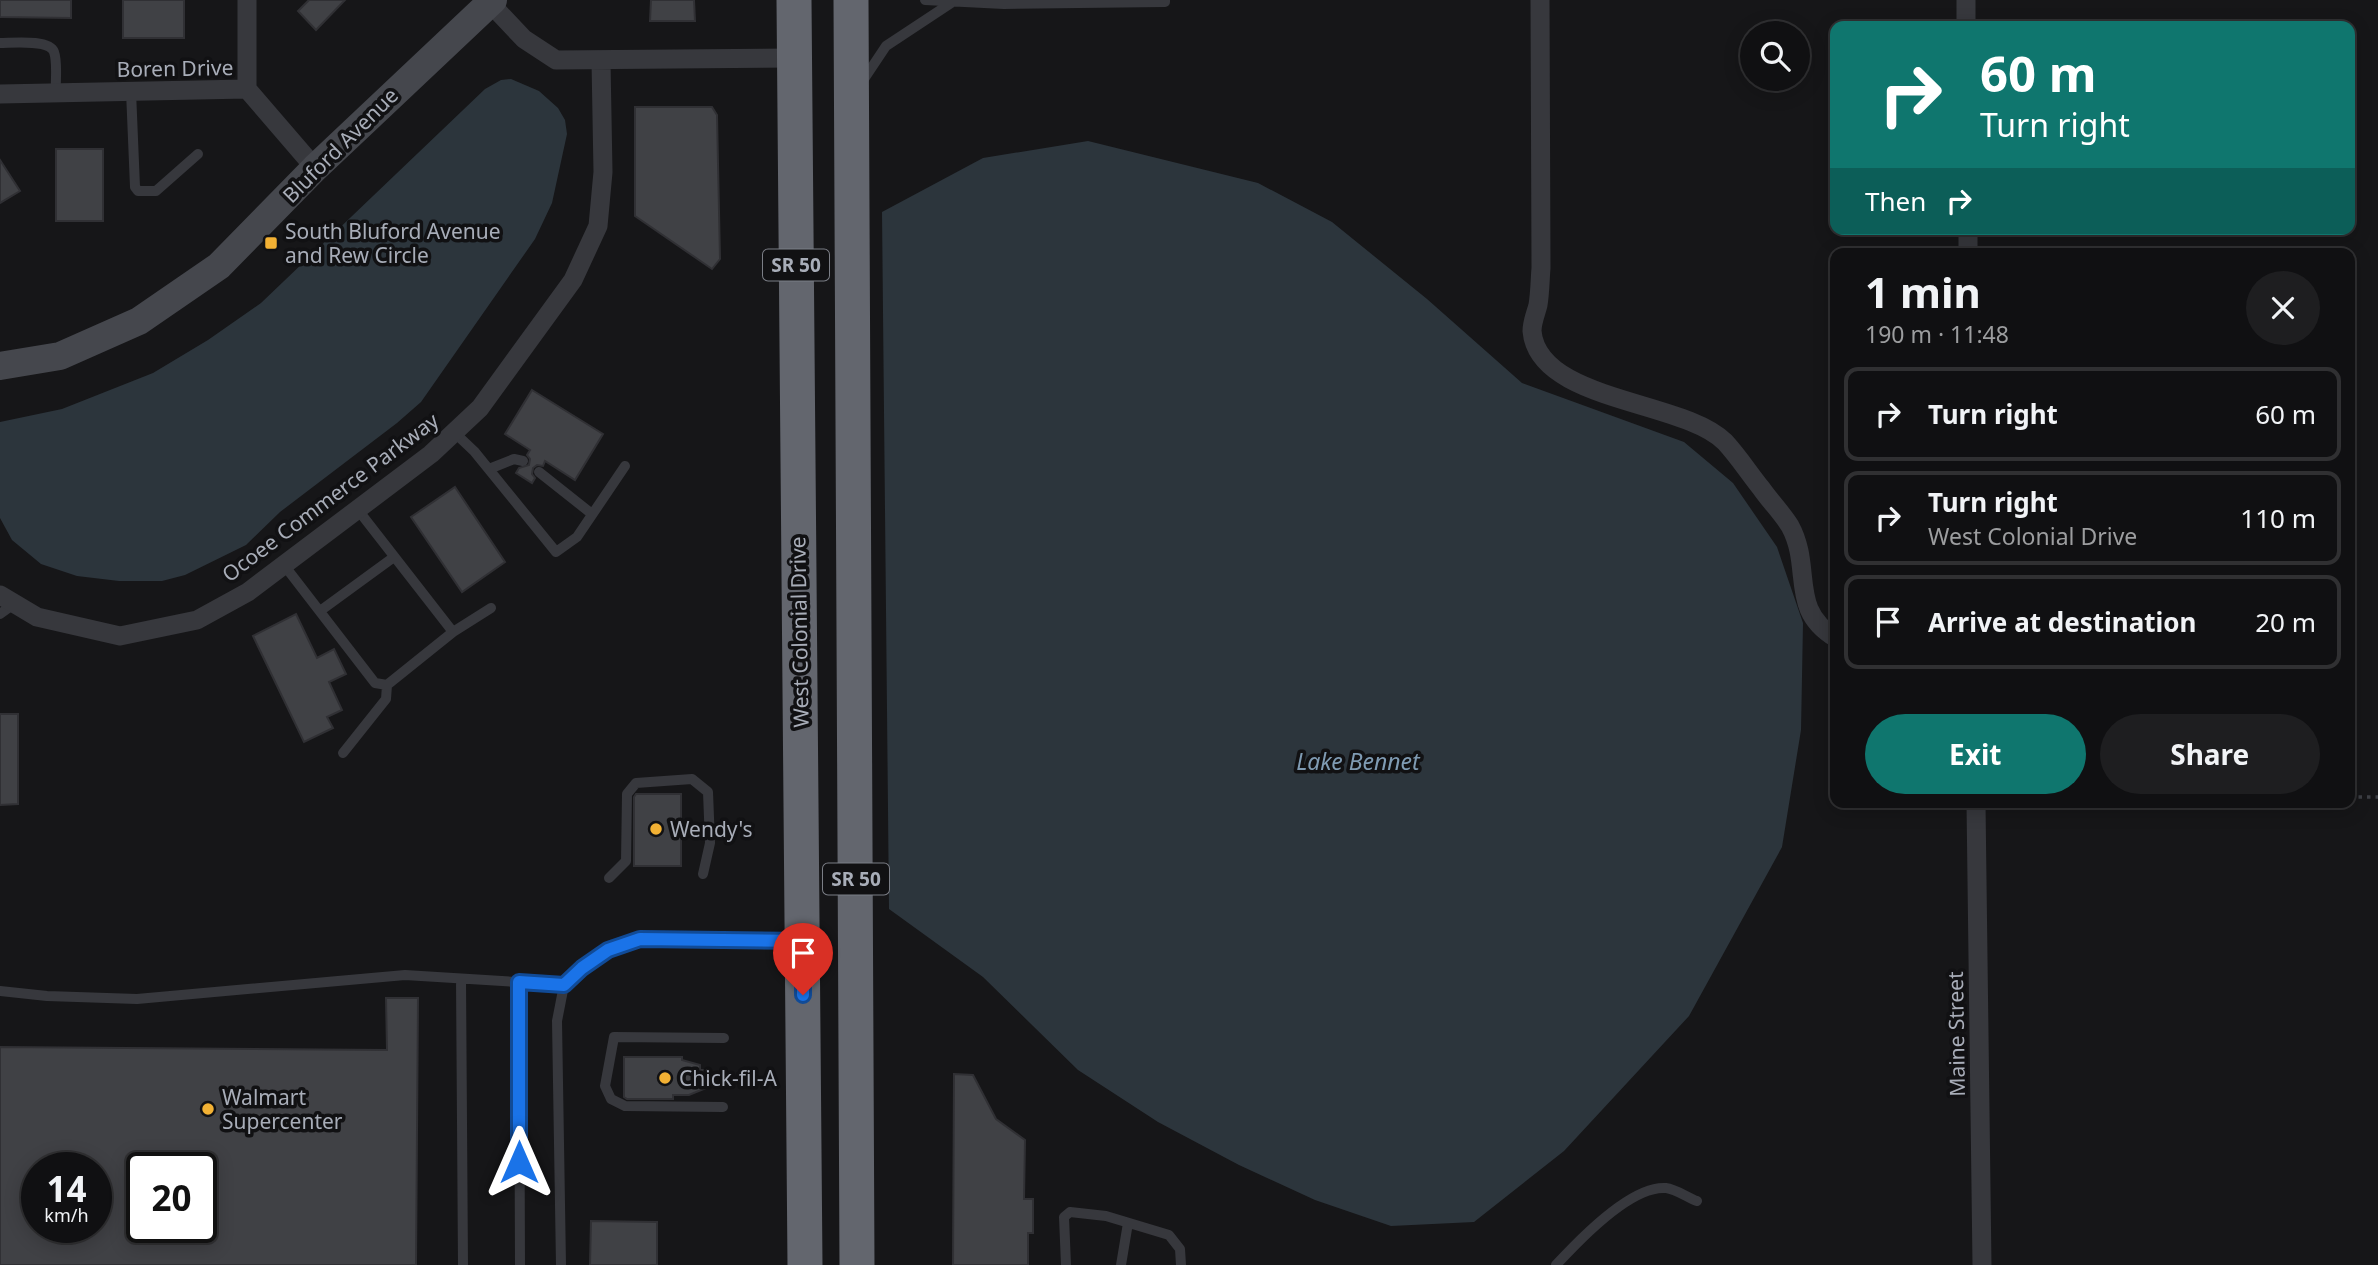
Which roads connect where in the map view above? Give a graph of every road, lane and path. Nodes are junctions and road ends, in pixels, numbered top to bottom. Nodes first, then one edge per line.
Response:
1 (247, 0) edge
2 (794, 0) edge
3 (851, 0) edge
4 (925, 0) edge
5 (1165, 0) edge
6 (1540, 0) edge
7 (1965, 0) edge
8 (490, 1) edge
9 (951, 3) junction
10 (1966, 21) edge
11 (0, 43) edge
12 (794, 58) junction
13 (601, 61) junction
14 (247, 89) junction
15 (131, 91) junction
16 (55, 93) junction
17 (0, 94) edge
18 (852, 119) junction
19 (198, 154) dead end
20 (315, 169) junction
21 (0, 366) edge
22 (454, 432) junction
23 (523, 461) dead end
24 (625, 466) dead end
25 (489, 469) junction
26 (539, 472) dead end
27 (358, 509) junction
28 (593, 514) junction
29 (394, 557) junction
30 (284, 565) junction
31 (5, 604) edge
32 (491, 608) dead end
33 (320, 611) junction
34 (453, 632) junction
35 (1830, 635) edge
36 (387, 685) junction
37 (343, 753) dead end
38 (2355, 797) edge
39 (2378, 797) edge
40 (1976, 808) edge
41 (703, 874) dead end
42 (609, 878) dead end
43 (803, 941) junction
44 (461, 979) junction
45 (519, 982) junction
46 (564, 985) junction
47 (0, 991) edge
48 (857, 1010) junction
49 (724, 1038) dead end
50 (723, 1107) dead end
51 (1697, 1201) dead end
52 (1128, 1223) junction
53 (463, 1265) edge
54 (520, 1265) edge
55 (561, 1265) edge
56 (805, 1265) edge
57 (857, 1265) edge
58 (1066, 1265) edge
59 (1121, 1265) edge
60 (1181, 1265) edge
61 (1556, 1265) edge
62 (1982, 1265) edge

1 - 14 street
2 - 12 highway, West Colonial Drive / SR 50
3 - 18 highway, SR 50
4 - 9 lane
5 - 9 lane
6 - 35 street
7 - 10 street
8 - 13 street
8 - 20 street, Bluford Avenue
9 - 18 lane
11 - 16 lane
12 - 13 street
12 - 43 highway, West Colonial Drive / SR 50
13 - 22 street, Ocoee Commerce Parkway
14 - 15 street, Boren Drive
14 - 20 street, Boren Drive
15 - 16 street, Boren Drive
15 - 19 lane
16 - 17 street, Boren Drive
18 - 48 highway, SR 50
20 - 21 street, Bluford Avenue
22 - 25 lane
22 - 27 street, Ocoee Commerce Parkway
23 - 25 lane
24 - 28 lane
25 - 28 lane
26 - 28 lane
27 - 29 lane
27 - 30 street, Ocoee Commerce Parkway
29 - 33 lane
29 - 34 lane
30 - 31 street, Ocoee Commerce Parkway
30 - 33 lane
32 - 34 lane
33 - 36 lane
34 - 36 lane
36 - 37 lane
38 - 39 path
40 - 62 street, Maine Street
41 - 42 lane
43 - 46 lane
43 - 48 highway
43 - 56 highway, West Colonial Drive / SR 50
44 - 45 lane
44 - 47 lane
44 - 53 lane
45 - 46 lane
45 - 54 lane
46 - 55 lane
48 - 57 highway, SR 50
49 - 50 lane
51 - 61 lane
52 - 58 lane
52 - 59 lane
52 - 60 lane

